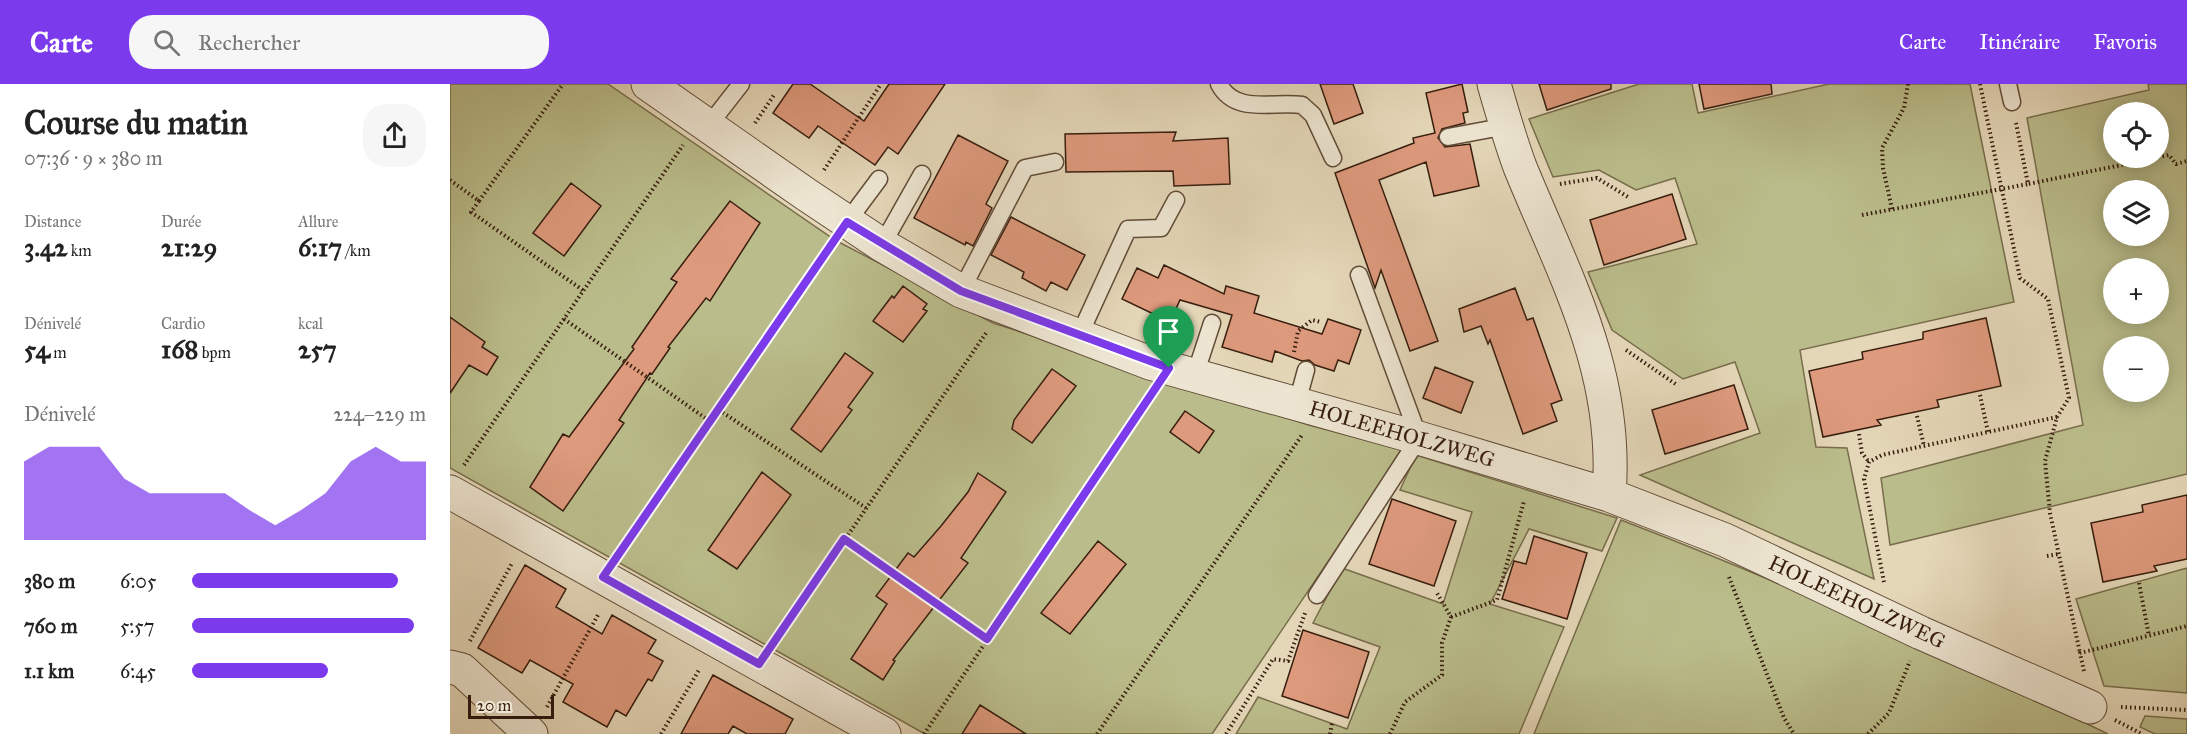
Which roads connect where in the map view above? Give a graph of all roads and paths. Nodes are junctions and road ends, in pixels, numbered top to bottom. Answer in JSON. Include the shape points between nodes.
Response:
{"nodes":[{"id":1,"x":562,"y":84,"type":"edge"},
{"id":2,"x":648,"y":84,"type":"edge"},
{"id":3,"x":741,"y":84,"type":"edge"},
{"id":4,"x":881,"y":84,"type":"edge"},
{"id":5,"x":1219,"y":84,"type":"edge"},
{"id":6,"x":1494,"y":84,"type":"edge"},
{"id":7,"x":1908,"y":84,"type":"edge"},
{"id":8,"x":1980,"y":84,"type":"edge"},
{"id":9,"x":2008,"y":84,"type":"edge"},
{"id":10,"x":2012,"y":102,"type":"joint"},
{"id":11,"x":705,"y":122,"type":"junction"},
{"id":12,"x":1507,"y":126,"type":"junction"},
{"id":13,"x":1448,"y":137,"type":"dead end"},
{"id":14,"x":2169,"y":155,"type":"edge"},
{"id":15,"x":1333,"y":158,"type":"dead end"},
{"id":16,"x":2187,"y":161,"type":"edge"},
{"id":17,"x":1055,"y":162,"type":"dead end"},
{"id":18,"x":2104,"y":168,"type":"edge"},
{"id":19,"x":922,"y":174,"type":"dead end"},
{"id":20,"x":879,"y":179,"type":"dead end"},
{"id":21,"x":450,"y":180,"type":"edge"},
{"id":22,"x":1579,"y":181,"type":"dead end"},
{"id":23,"x":2028,"y":184,"type":"junction"},
{"id":24,"x":2002,"y":189,"type":"junction"},
{"id":25,"x":807,"y":195,"type":"junction"},
{"id":26,"x":1628,"y":197,"type":"dead end"},
{"id":27,"x":1176,"y":200,"type":"dead end"},
{"id":28,"x":479,"y":201,"type":"junction"},
{"id":29,"x":1892,"y":209,"type":"junction"},
{"id":30,"x":1862,"y":214,"type":"dead end"},
{"id":31,"x":847,"y":222,"type":"junction"},
{"id":32,"x":882,"y":245,"type":"junction"},
{"id":33,"x":1359,"y":275,"type":"dead end"},
{"id":34,"x":584,"y":291,"type":"junction"},
{"id":35,"x":961,"y":291,"type":"junction"},
{"id":36,"x":1002,"y":307,"type":"junction"},
{"id":37,"x":564,"y":320,"type":"junction"},
{"id":38,"x":1212,"y":323,"type":"dead end"},
{"id":39,"x":1079,"y":336,"type":"junction"},
{"id":40,"x":1625,"y":349,"type":"dead end"},
{"id":41,"x":1306,"y":370,"type":"dead end"},
{"id":42,"x":1182,"y":371,"type":"junction"},
{"id":43,"x":1677,"y":386,"type":"dead end"},
{"id":44,"x":1980,"y":395,"type":"dead end"},
{"id":45,"x":1308,"y":406,"type":"junction"},
{"id":46,"x":719,"y":410,"type":"junction"},
{"id":47,"x":1917,"y":416,"type":"dead end"},
{"id":48,"x":2057,"y":417,"type":"junction"},
{"id":49,"x":711,"y":422,"type":"junction"},
{"id":50,"x":1988,"y":432,"type":"junction"},
{"id":51,"x":1859,"y":434,"type":"dead end"},
{"id":52,"x":1419,"y":438,"type":"junction"},
{"id":53,"x":1924,"y":446,"type":"junction"},
{"id":54,"x":1869,"y":462,"type":"junction"},
{"id":55,"x":1532,"y":472,"type":"junction"},
{"id":56,"x":454,"y":482,"type":"edge"},
{"id":57,"x":1609,"y":495,"type":"junction"},
{"id":58,"x":866,"y":507,"type":"junction"},
{"id":59,"x":844,"y":539,"type":"junction"},
{"id":60,"x":1725,"y":540,"type":"junction"},
{"id":61,"x":2059,"y":554,"type":"junction"},
{"id":62,"x":2046,"y":556,"type":"dead end"},
{"id":63,"x":512,"y":563,"type":"dead end"},
{"id":64,"x":603,"y":577,"type":"junction"},
{"id":65,"x":2139,"y":583,"type":"dead end"},
{"id":66,"x":1885,"y":588,"type":"dead end"},
{"id":67,"x":1437,"y":593,"type":"dead end"},
{"id":68,"x":1317,"y":595,"type":"joint"},
{"id":69,"x":599,"y":612,"type":"dead end"},
{"id":70,"x":1451,"y":617,"type":"junction"},
{"id":71,"x":2187,"y":626,"type":"edge"},
{"id":72,"x":1921,"y":633,"type":"junction"},
{"id":73,"x":2149,"y":636,"type":"junction"},
{"id":74,"x":987,"y":639,"type":"junction"},
{"id":75,"x":2080,"y":653,"type":"junction"},
{"id":76,"x":759,"y":664,"type":"junction"},
{"id":77,"x":453,"y":668,"type":"edge"},
{"id":78,"x":699,"y":670,"type":"dead end"},
{"id":79,"x":2090,"y":707,"type":"junction"},
{"id":80,"x":2187,"y":710,"type":"edge"},
{"id":81,"x":1332,"y":723,"type":"dead end"},
{"id":82,"x":537,"y":724,"type":"edge"},
{"id":83,"x":870,"y":731,"type":"edge"},
{"id":84,"x":661,"y":734,"type":"edge"},
{"id":85,"x":924,"y":734,"type":"edge"},
{"id":86,"x":1097,"y":734,"type":"edge"},
{"id":87,"x":1226,"y":734,"type":"edge"},
{"id":88,"x":1330,"y":734,"type":"edge"},
{"id":89,"x":1390,"y":734,"type":"edge"},
{"id":90,"x":1794,"y":734,"type":"edge"},
{"id":91,"x":1868,"y":734,"type":"edge"}],
"edges":[{"from":1,"to":28,"type":"path"},
{"from":2,"to":11,"type":"street","name":"HOLEEHOLZWEG"},
{"from":3,"to":11,"type":"lane"},
{"from":4,"to":25,"type":"path"},
{"from":5,"to":15,"type":"lane","via":[[1224,94],[1244,104],[1302,105],[1313,115]]},
{"from":6,"to":12,"type":"street"},
{"from":7,"to":29,"type":"path","via":[[1904,108],[1882,148]]},
{"from":8,"to":24,"type":"path"},
{"from":9,"to":10,"type":"lane"},
{"from":10,"to":23,"type":"path"},
{"from":11,"to":25,"type":"street","name":"HOLEEHOLZWEG"},
{"from":11,"to":34,"type":"path"},
{"from":12,"to":13,"type":"lane"},
{"from":12,"to":57,"type":"street","via":[[1597,356],[1612,462]]},
{"from":14,"to":16,"type":"path","via":[[2176,164]]},
{"from":17,"to":35,"type":"lane","via":[[1025,168]]},
{"from":18,"to":23,"type":"path"},
{"from":19,"to":32,"type":"lane"},
{"from":20,"to":31,"type":"lane"},
{"from":21,"to":28,"type":"path"},
{"from":22,"to":26,"type":"path","via":[[1597,178]]},
{"from":23,"to":24,"type":"path"},
{"from":24,"to":29,"type":"path"},
{"from":24,"to":48,"type":"path","via":[[2020,278],[2048,299],[2069,398]]},
{"from":25,"to":31,"type":"street","name":"HOLEEHOLZWEG"},
{"from":27,"to":39,"type":"lane","via":[[1161,228],[1128,229]]},
{"from":28,"to":34,"type":"path","via":[[471,212]]},
{"from":29,"to":30,"type":"path"},
{"from":31,"to":32,"type":"street","name":"HOLEEHOLZWEG"},
{"from":31,"to":46,"type":"path"},
{"from":32,"to":35,"type":"street","name":"HOLEEHOLZWEG"},
{"from":33,"to":52,"type":"lane"},
{"from":34,"to":37,"type":"path"},
{"from":35,"to":36,"type":"street","name":"HOLEEHOLZWEG"},
{"from":36,"to":39,"type":"street","name":"HOLEEHOLZWEG"},
{"from":36,"to":58,"type":"path"},
{"from":37,"to":49,"type":"path"},
{"from":37,"to":56,"type":"path"},
{"from":38,"to":42,"type":"lane"},
{"from":39,"to":42,"type":"street","name":"HOLEEHOLZWEG"},
{"from":40,"to":43,"type":"path"},
{"from":41,"to":45,"type":"lane"},
{"from":42,"to":45,"type":"street","name":"HOLEEHOLZWEG"},
{"from":42,"to":74,"type":"path"},
{"from":44,"to":50,"type":"path"},
{"from":45,"to":52,"type":"street","name":"HOLEEHOLZWEG"},
{"from":45,"to":86,"type":"path"},
{"from":46,"to":49,"type":"path"},
{"from":46,"to":58,"type":"path"},
{"from":47,"to":53,"type":"path"},
{"from":48,"to":50,"type":"path"},
{"from":48,"to":61,"type":"path","via":[[2045,461]]},
{"from":49,"to":64,"type":"path"},
{"from":50,"to":53,"type":"path"},
{"from":51,"to":54,"type":"path","via":[[1862,453]]},
{"from":52,"to":55,"type":"street","name":"HOLEEHOLZWEG"},
{"from":52,"to":68,"type":"lane"},
{"from":53,"to":54,"type":"path","via":[[1882,455]]},
{"from":54,"to":66,"type":"path","via":[[1864,479]]},
{"from":55,"to":57,"type":"street","name":"HOLEEHOLZWEG"},
{"from":55,"to":70,"type":"path","via":[[1497,600]]},
{"from":56,"to":64,"type":"street"},
{"from":57,"to":60,"type":"street","name":"HOLEEHOLZWEG"},
{"from":58,"to":59,"type":"path"},
{"from":59,"to":74,"type":"path"},
{"from":59,"to":76,"type":"path"},
{"from":60,"to":72,"type":"street","name":"HOLEEHOLZWEG"},
{"from":60,"to":90,"type":"path","via":[[1722,556],[1742,614]]},
{"from":61,"to":62,"type":"path"},
{"from":61,"to":75,"type":"path"},
{"from":63,"to":77,"type":"path"},
{"from":64,"to":76,"type":"street"},
{"from":65,"to":73,"type":"path"},
{"from":67,"to":70,"type":"path"},
{"from":68,"to":87,"type":"path","via":[[1308,603],[1288,661],[1273,659]]},
{"from":69,"to":82,"type":"path"},
{"from":70,"to":89,"type":"path","via":[[1442,643],[1442,675],[1405,702]]},
{"from":71,"to":73,"type":"path"},
{"from":72,"to":79,"type":"street","name":"HOLEEHOLZWEG"},
{"from":72,"to":91,"type":"path","via":[[1888,713]]},
{"from":73,"to":75,"type":"path"},
{"from":74,"to":85,"type":"path"},
{"from":75,"to":79,"type":"path"},
{"from":76,"to":83,"type":"street"},
{"from":77,"to":82,"type":"street","via":[[462,670]]},
{"from":78,"to":84,"type":"path"},
{"from":79,"to":80,"type":"path"},
{"from":81,"to":88,"type":"path"}]}
